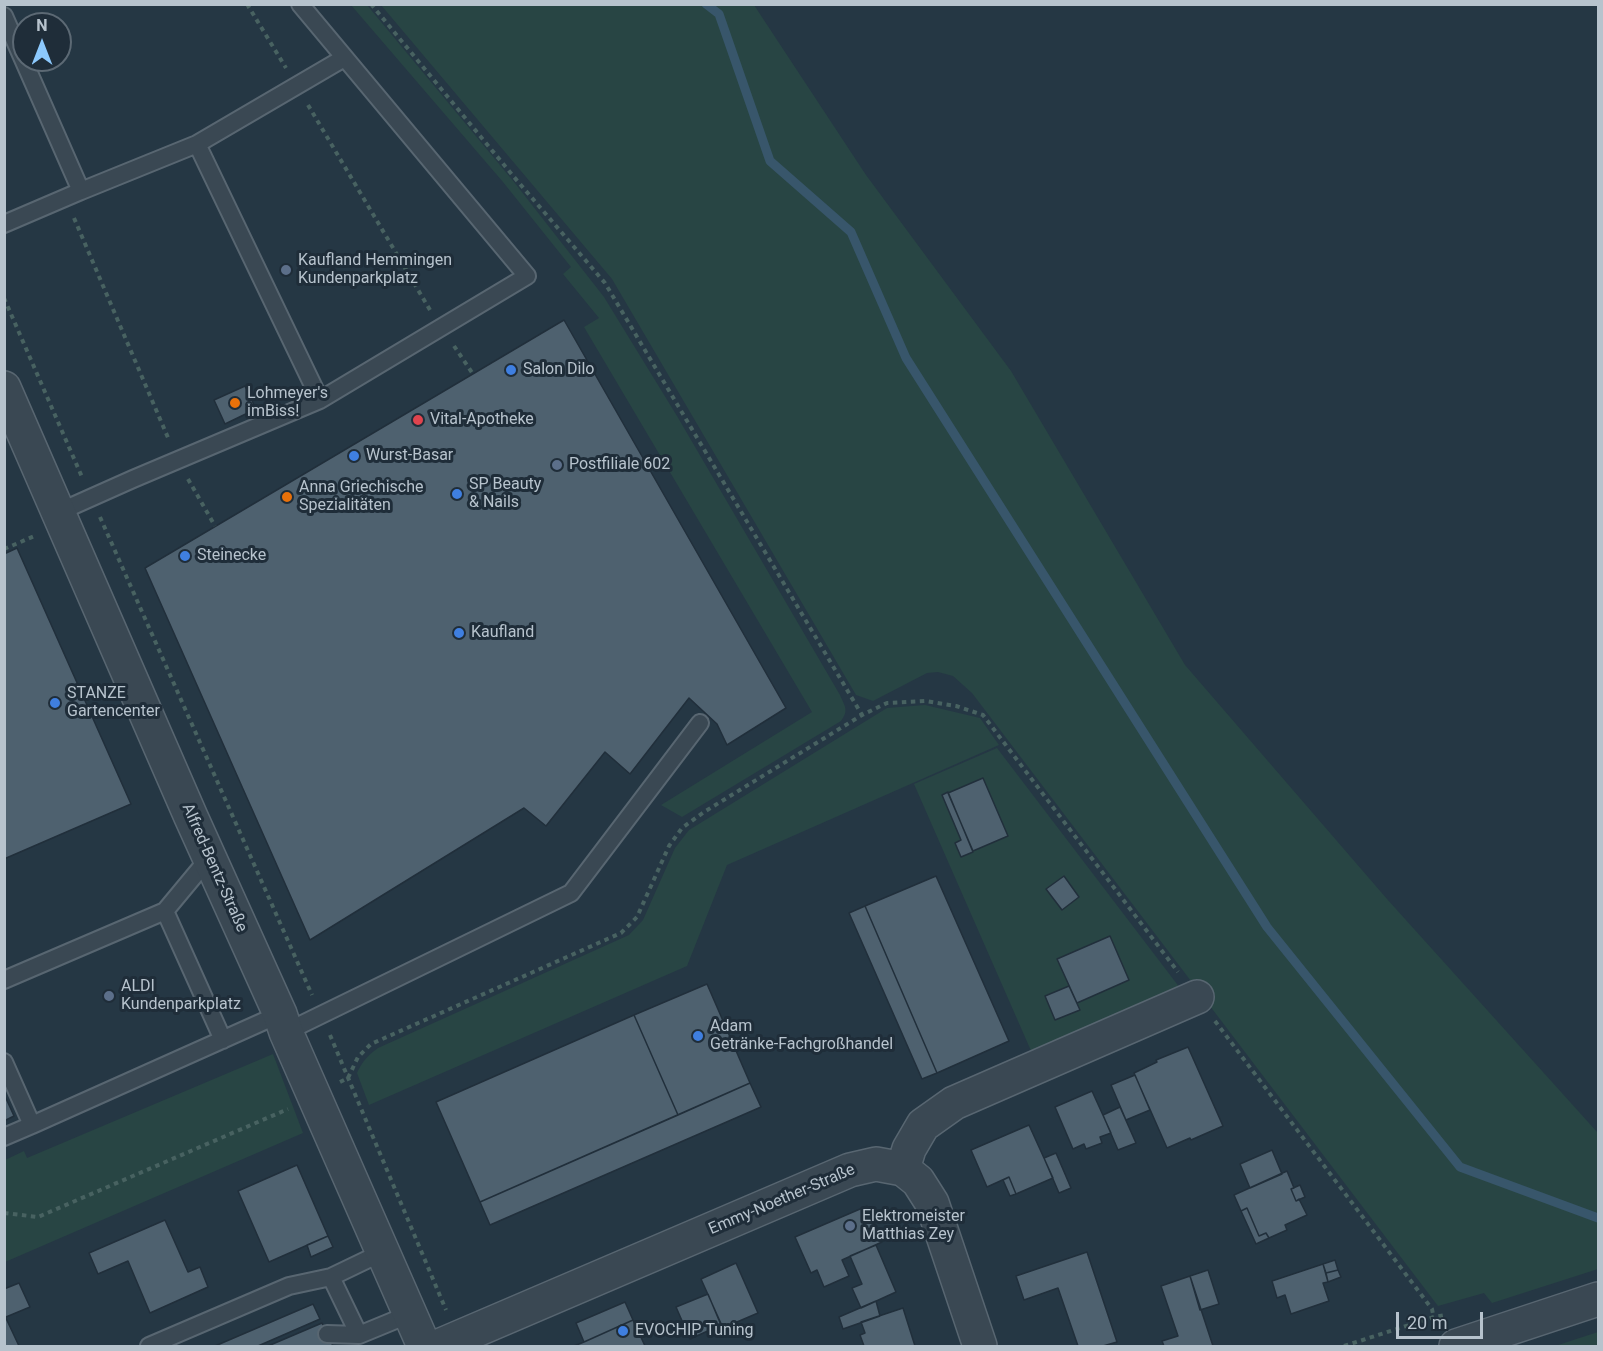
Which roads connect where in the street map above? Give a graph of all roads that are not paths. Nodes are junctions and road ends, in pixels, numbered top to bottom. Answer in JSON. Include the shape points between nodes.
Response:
{"nodes":[{"id":1,"x":300,"y":4,"type":"edge"},
{"id":2,"x":4,"y":16,"type":"edge"},
{"id":3,"x":344,"y":58,"type":"junction"},
{"id":4,"x":197,"y":144,"type":"junction"},
{"id":5,"x":73,"y":195,"type":"junction"},
{"id":6,"x":4,"y":224,"type":"edge"},
{"id":7,"x":5,"y":391,"type":"edge"},
{"id":8,"x":320,"y":400,"type":"junction"},
{"id":9,"x":58,"y":512,"type":"junction"},
{"id":10,"x":700,"y":723,"type":"dead end"},
{"id":11,"x":209,"y":858,"type":"junction"},
{"id":12,"x":165,"y":911,"type":"junction"},
{"id":13,"x":4,"y":980,"type":"edge"},
{"id":14,"x":1197,"y":997,"type":"dead end"},
{"id":15,"x":283,"y":1023,"type":"junction"},
{"id":16,"x":223,"y":1040,"type":"junction"},
{"id":17,"x":4,"y":1062,"type":"edge"},
{"id":18,"x":32,"y":1125,"type":"junction"},
{"id":19,"x":4,"y":1137,"type":"edge"},
{"id":20,"x":903,"y":1169,"type":"junction"},
{"id":21,"x":383,"y":1252,"type":"junction"},
{"id":22,"x":331,"y":1277,"type":"junction"},
{"id":23,"x":1599,"y":1299,"type":"edge"},
{"id":24,"x":410,"y":1314,"type":"junction"},
{"id":25,"x":327,"y":1334,"type":"dead end"},
{"id":26,"x":359,"y":1335,"type":"junction"},
{"id":27,"x":449,"y":1343,"type":"edge"},
{"id":28,"x":149,"y":1347,"type":"edge"},
{"id":29,"x":424,"y":1347,"type":"edge"},
{"id":30,"x":980,"y":1347,"type":"edge"},
{"id":31,"x":1456,"y":1347,"type":"edge"}],
"edges":[{"from":1,"to":3,"type":"lane"},
{"from":2,"to":5,"type":"lane"},
{"from":3,"to":4,"type":"lane"},
{"from":3,"to":8,"type":"lane","via":[[527,276]]},
{"from":4,"to":5,"type":"lane"},
{"from":4,"to":8,"type":"lane"},
{"from":5,"to":6,"type":"lane"},
{"from":7,"to":9,"type":"street","name":"Alfred-Bentz-Straße"},
{"from":8,"to":9,"type":"lane"},
{"from":9,"to":11,"type":"street","name":"Alfred-Bentz-Straße"},
{"from":10,"to":15,"type":"lane","via":[[571,893],[321,1015]]},
{"from":11,"to":12,"type":"lane"},
{"from":11,"to":15,"type":"street","name":"Alfred-Bentz-Straße"},
{"from":12,"to":13,"type":"lane"},
{"from":12,"to":16,"type":"lane"},
{"from":14,"to":20,"type":"street","via":[[954,1103],[923,1125]]},
{"from":15,"to":16,"type":"lane"},
{"from":15,"to":21,"type":"street","name":"Alfred-Bentz-Straße"},
{"from":16,"to":18,"type":"lane"},
{"from":17,"to":18,"type":"lane"},
{"from":18,"to":19,"type":"lane"},
{"from":20,"to":27,"type":"street","name":"Emmy-Noether-Straße","via":[[876,1164],[850,1170]]},
{"from":20,"to":30,"type":"street","via":[[918,1181],[932,1203]]},
{"from":21,"to":22,"type":"lane"},
{"from":21,"to":24,"type":"street","name":"Alfred-Bentz-Straße"},
{"from":22,"to":26,"type":"lane"},
{"from":22,"to":28,"type":"lane","via":[[289,1286]]},
{"from":23,"to":31,"type":"street"},
{"from":24,"to":26,"type":"lane"},
{"from":24,"to":29,"type":"street","name":"Alfred-Bentz-Straße"},
{"from":25,"to":26,"type":"lane"}]}
